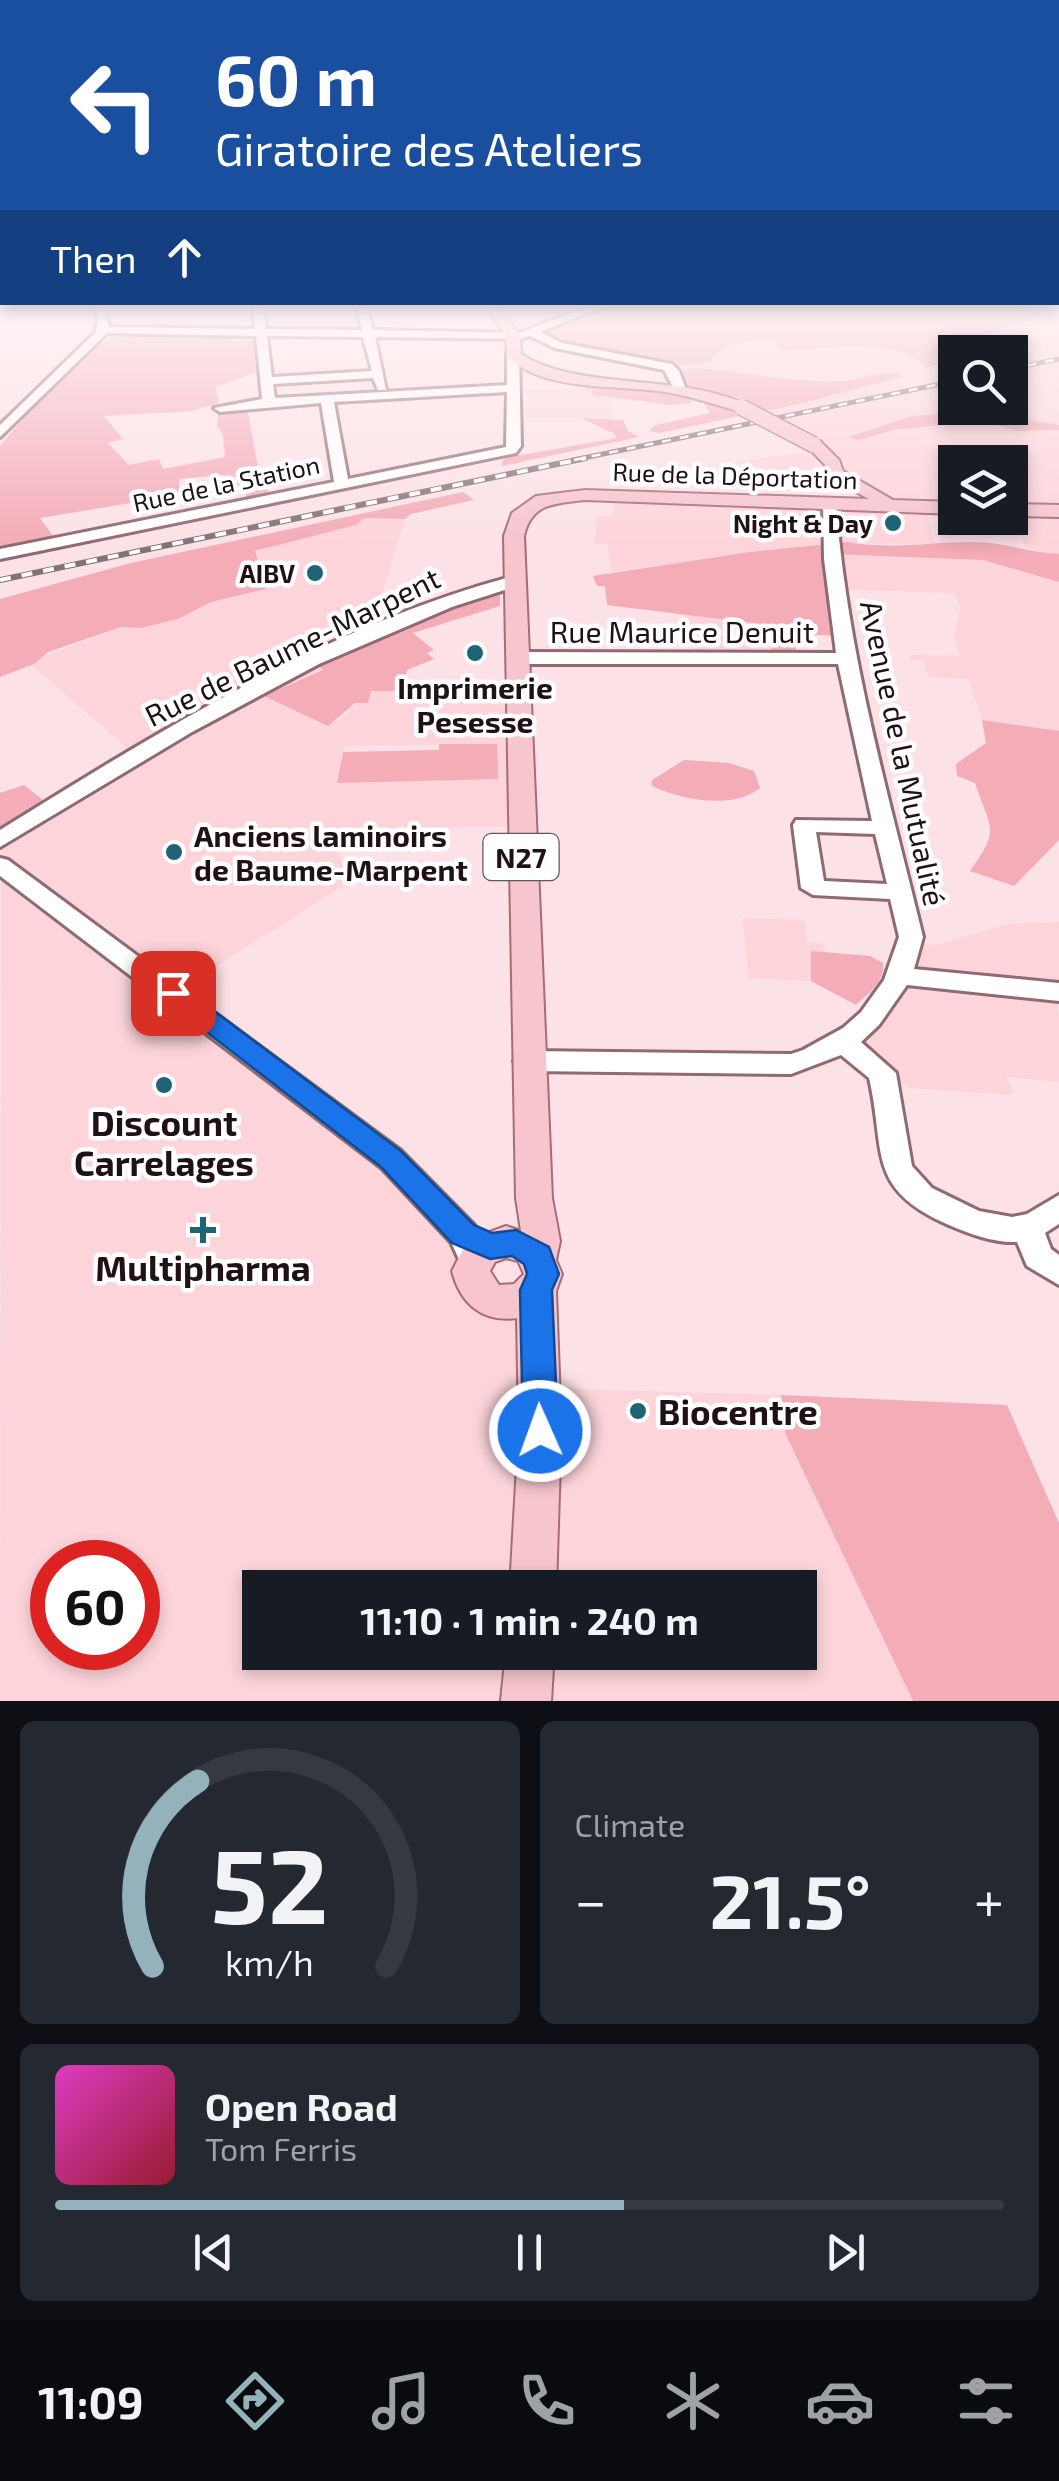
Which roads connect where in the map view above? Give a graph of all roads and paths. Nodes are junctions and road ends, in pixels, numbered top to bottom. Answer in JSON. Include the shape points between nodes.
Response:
{"nodes":[{"id":1,"x":48,"y":385,"type":"edge"},
{"id":2,"x":266,"y":385,"type":"edge"},
{"id":3,"x":382,"y":385,"type":"edge"},
{"id":4,"x":483,"y":385,"type":"edge"},
{"id":5,"x":514,"y":385,"type":"edge"},
{"id":6,"x":646,"y":385,"type":"edge"},
{"id":7,"x":678,"y":385,"type":"edge"},
{"id":8,"x":680,"y":390,"type":"junction"},
{"id":9,"x":384,"y":396,"type":"junction"},
{"id":10,"x":326,"y":398,"type":"junction"},
{"id":11,"x":269,"y":402,"type":"junction"},
{"id":12,"x":220,"y":408,"type":"dead end"},
{"id":13,"x":0,"y":433,"type":"edge"},
{"id":14,"x":823,"y":473,"type":"junction"},
{"id":15,"x":342,"y":484,"type":"junction"},
{"id":16,"x":752,"y":500,"type":"junction"},
{"id":17,"x":828,"y":504,"type":"junction"},
{"id":18,"x":923,"y":507,"type":"junction"},
{"id":19,"x":938,"y":507,"type":"edge"},
{"id":20,"x":1028,"y":511,"type":"edge"},
{"id":21,"x":1059,"y":512,"type":"edge"},
{"id":22,"x":0,"y":554,"type":"edge"},
{"id":23,"x":514,"y":581,"type":"junction"},
{"id":24,"x":517,"y":658,"type":"junction"},
{"id":25,"x":848,"y":659,"type":"junction"},
{"id":26,"x":886,"y":828,"type":"junction"},
{"id":27,"x":0,"y":840,"type":"edge"},
{"id":28,"x":0,"y":865,"type":"edge"},
{"id":29,"x":900,"y":892,"type":"junction"},
{"id":30,"x":901,"y":976,"type":"junction"},
{"id":31,"x":1059,"y":992,"type":"edge"},
{"id":32,"x":843,"y":1042,"type":"junction"},
{"id":33,"x":528,"y":1061,"type":"junction"},
{"id":34,"x":1059,"y":1207,"type":"edge"},
{"id":35,"x":1027,"y":1227,"type":"junction"},
{"id":36,"x":501,"y":1255,"type":"junction"},
{"id":37,"x":1059,"y":1272,"type":"edge"},
{"id":38,"x":536,"y":1351,"type":"junction"},
{"id":39,"x":534,"y":1570,"type":"edge"},
{"id":40,"x":529,"y":1670,"type":"edge"},
{"id":41,"x":526,"y":1701,"type":"edge"}],
"edges":[{"from":1,"to":13,"type":"street"},
{"from":2,"to":11,"type":"street"},
{"from":3,"to":9,"type":"street"},
{"from":4,"to":9,"type":"street"},
{"from":5,"to":15,"type":"street","name":"Rue de la Station","via":[[514,448]]},
{"from":6,"to":8,"type":"main road"},
{"from":7,"to":8,"type":"street"},
{"from":8,"to":14,"type":"main road","bridge":true,"via":[[741,407],[814,445]]},
{"from":9,"to":10,"type":"street"},
{"from":10,"to":11,"type":"street"},
{"from":10,"to":15,"type":"street"},
{"from":11,"to":12,"type":"street"},
{"from":14,"to":16,"type":"main road","number":"N27","via":[[794,493]]},
{"from":14,"to":17,"type":"main road"},
{"from":14,"to":18,"type":"main road","via":[[873,496]]},
{"from":15,"to":22,"type":"street","name":"Rue de la Station"},
{"from":16,"to":17,"type":"main road","name":"Rue de la Déportation","number":"N27"},
{"from":16,"to":23,"type":"main road","name":"Rue de la Déportation","number":"N27","via":[[542,500],[519,517]]},
{"from":17,"to":18,"type":"main road","name":"Rue de la Déportation"},
{"from":17,"to":25,"type":"street","name":"Avenue de la Mutualité"},
{"from":18,"to":19,"type":"main road","name":"Rue de la Déportation"},
{"from":20,"to":21,"type":"main road"},
{"from":23,"to":24,"type":"main road","number":"N27"},
{"from":23,"to":27,"type":"street","name":"Rue de Baume-Marpent","via":[[446,602],[218,708]]},
{"from":24,"to":25,"type":"street","name":"Rue Maurice Denuit"},
{"from":24,"to":33,"type":"main road","number":"N27"},
{"from":25,"to":26,"type":"street","name":"Avenue de la Mutualité"},
{"from":26,"to":29,"type":"street","name":"Avenue de la Mutualité"},
{"from":26,"to":29,"type":"street","via":[[804,825],[813,888]]},
{"from":28,"to":36,"type":"street","via":[[381,1151]]},
{"from":29,"to":30,"type":"street","name":"Avenue de la Mutualité","via":[[910,936]]},
{"from":30,"to":31,"type":"street"},
{"from":30,"to":32,"type":"street","name":"Avenue de la Mutualité"},
{"from":32,"to":33,"type":"street","name":"Avenue de la Mutualité","via":[[824,1055],[783,1064]]},
{"from":32,"to":35,"type":"street","via":[[882,1072],[897,1161],[911,1189],[997,1229]]},
{"from":33,"to":36,"type":"main road","number":"N27","via":[[541,1241]]},
{"from":34,"to":35,"type":"street"},
{"from":35,"to":37,"type":"street","via":[[1038,1257]]},
{"from":36,"to":38,"type":"main road","number":"N27"},
{"from":36,"to":38,"type":"main road","number":"N27","via":[[518,1301],[498,1302],[524,1320]]},
{"from":38,"to":39,"type":"main road","number":"N27"},
{"from":40,"to":41,"type":"main road"}]}
